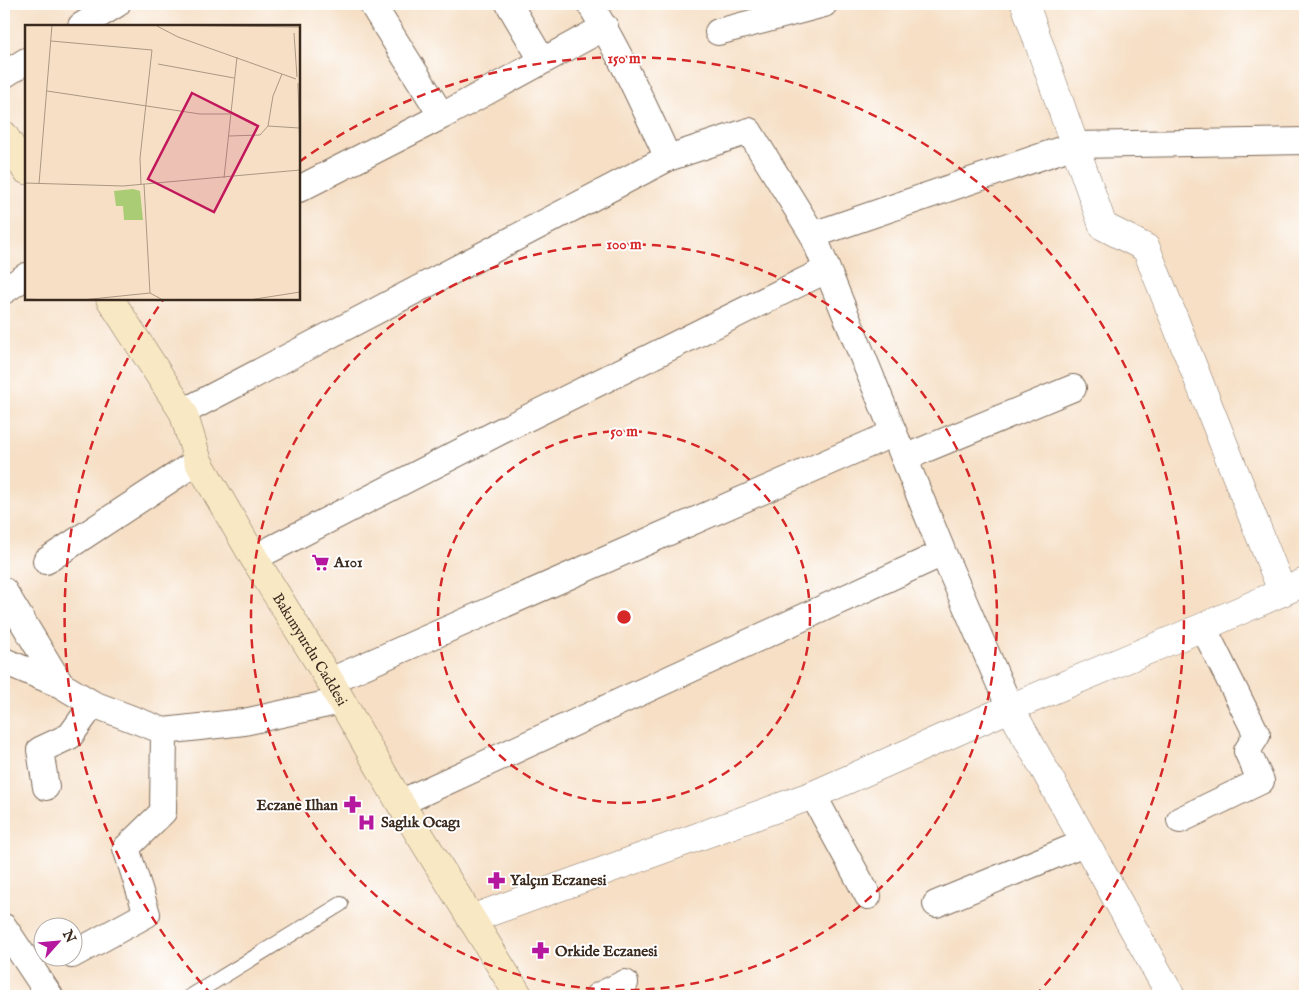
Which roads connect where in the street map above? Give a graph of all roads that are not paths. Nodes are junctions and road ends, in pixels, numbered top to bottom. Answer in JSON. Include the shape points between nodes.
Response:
{"nodes":[{"id":1,"x":117,"y":4,"type":"edge"},
{"id":2,"x":372,"y":4,"type":"edge"},
{"id":3,"x":509,"y":4,"type":"edge"},
{"id":4,"x":590,"y":4,"type":"edge"},
{"id":5,"x":824,"y":4,"type":"edge"},
{"id":6,"x":1025,"y":4,"type":"edge"},
{"id":7,"x":83,"y":25,"type":"edge"},
{"id":8,"x":605,"y":27,"type":"junction"},
{"id":9,"x":718,"y":32,"type":"dead end"},
{"id":10,"x":542,"y":60,"type":"junction"},
{"id":11,"x":25,"y":62,"type":"edge"},
{"id":12,"x":4,"y":75,"type":"edge"},
{"id":13,"x":442,"y":116,"type":"junction"},
{"id":14,"x":4,"y":135,"type":"edge"},
{"id":15,"x":1305,"y":141,"type":"edge"},
{"id":16,"x":1075,"y":145,"type":"junction"},
{"id":17,"x":668,"y":158,"type":"junction"},
{"id":18,"x":25,"y":168,"type":"edge"},
{"id":19,"x":300,"y":188,"type":"edge"},
{"id":20,"x":813,"y":235,"type":"junction"},
{"id":21,"x":826,"y":270,"type":"junction"},
{"id":22,"x":25,"y":277,"type":"edge"},
{"id":23,"x":4,"y":291,"type":"edge"},
{"id":24,"x":111,"y":300,"type":"edge"},
{"id":25,"x":1073,"y":388,"type":"dead end"},
{"id":26,"x":183,"y":412,"type":"junction"},
{"id":27,"x":894,"y":433,"type":"junction"},
{"id":28,"x":904,"y":458,"type":"junction"},
{"id":29,"x":198,"y":461,"type":"junction"},
{"id":30,"x":943,"y":553,"type":"junction"},
{"id":31,"x":254,"y":558,"type":"junction"},
{"id":32,"x":46,"y":561,"type":"dead end"},
{"id":33,"x":1294,"y":586,"type":"edge"},
{"id":34,"x":4,"y":591,"type":"edge"},
{"id":35,"x":1202,"y":627,"type":"junction"},
{"id":36,"x":4,"y":661,"type":"edge"},
{"id":37,"x":61,"y":685,"type":"junction"},
{"id":38,"x":336,"y":691,"type":"junction"},
{"id":39,"x":93,"y":704,"type":"junction"},
{"id":40,"x":1010,"y":708,"type":"junction"},
{"id":41,"x":164,"y":731,"type":"junction"},
{"id":42,"x":46,"y":787,"type":"dead end"},
{"id":43,"x":813,"y":795,"type":"junction"},
{"id":44,"x":400,"y":803,"type":"junction"},
{"id":45,"x":1180,"y":820,"type":"dead end"},
{"id":46,"x":1084,"y":843,"type":"junction"},
{"id":47,"x":868,"y":896,"type":"dead end"},
{"id":48,"x":341,"y":904,"type":"dead end"},
{"id":49,"x":936,"y":904,"type":"dead end"},
{"id":50,"x":471,"y":919,"type":"junction"},
{"id":51,"x":4,"y":928,"type":"edge"},
{"id":52,"x":82,"y":950,"type":"edge"},
{"id":53,"x":59,"y":968,"type":"edge"},
{"id":54,"x":625,"y":984,"type":"dead end"},
{"id":55,"x":44,"y":986,"type":"edge"},
{"id":56,"x":191,"y":996,"type":"edge"},
{"id":57,"x":519,"y":996,"type":"edge"},
{"id":58,"x":598,"y":996,"type":"edge"},
{"id":59,"x":1169,"y":996,"type":"edge"}],
"edges":[{"from":1,"to":7,"type":"street"},
{"from":2,"to":13,"type":"street"},
{"from":3,"to":10,"type":"street"},
{"from":4,"to":8,"type":"street"},
{"from":5,"to":9,"type":"street"},
{"from":6,"to":16,"type":"street"},
{"from":8,"to":10,"type":"street"},
{"from":8,"to":17,"type":"street"},
{"from":10,"to":13,"type":"street"},
{"from":11,"to":12,"type":"street"},
{"from":13,"to":19,"type":"street"},
{"from":14,"to":18,"type":"main road"},
{"from":15,"to":16,"type":"street"},
{"from":16,"to":20,"type":"street"},
{"from":16,"to":33,"type":"street","via":[[1103,226],[1146,248]]},
{"from":17,"to":20,"type":"street","via":[[750,131]]},
{"from":17,"to":26,"type":"street"},
{"from":20,"to":21,"type":"street"},
{"from":21,"to":27,"type":"street"},
{"from":21,"to":31,"type":"street"},
{"from":22,"to":23,"type":"street"},
{"from":24,"to":26,"type":"main road","name":"Bakımyurdu Caddesi"},
{"from":25,"to":28,"type":"street"},
{"from":26,"to":29,"type":"main road","name":"Bakımyurdu Caddesi"},
{"from":27,"to":28,"type":"street"},
{"from":27,"to":38,"type":"street"},
{"from":28,"to":30,"type":"street"},
{"from":29,"to":31,"type":"main road","name":"Bakımyurdu Caddesi"},
{"from":29,"to":32,"type":"street"},
{"from":30,"to":40,"type":"street"},
{"from":30,"to":44,"type":"street"},
{"from":31,"to":38,"type":"main road","name":"Bakımyurdu Caddesi"},
{"from":33,"to":35,"type":"street"},
{"from":34,"to":37,"type":"street"},
{"from":35,"to":40,"type":"street"},
{"from":35,"to":45,"type":"street","via":[[1257,734],[1247,751],[1261,781]]},
{"from":36,"to":37,"type":"street"},
{"from":37,"to":39,"type":"street"},
{"from":38,"to":41,"type":"street","via":[[244,722]]},
{"from":38,"to":44,"type":"main road","name":"Bakımyurdu Caddesi"},
{"from":39,"to":41,"type":"street"},
{"from":39,"to":42,"type":"street","via":[[70,736],[40,750]]},
{"from":40,"to":43,"type":"street"},
{"from":40,"to":46,"type":"street"},
{"from":41,"to":52,"type":"street","via":[[163,812],[126,848],[147,914]]},
{"from":43,"to":47,"type":"street"},
{"from":43,"to":50,"type":"street"},
{"from":44,"to":50,"type":"main road","name":"Bakımyurdu Caddesi"},
{"from":46,"to":49,"type":"street"},
{"from":46,"to":59,"type":"street"},
{"from":48,"to":56,"type":"lane"},
{"from":50,"to":57,"type":"main road","name":"Bakımyurdu Caddesi"},
{"from":51,"to":55,"type":"street"},
{"from":53,"to":55,"type":"street"},
{"from":54,"to":58,"type":"street"}]}
